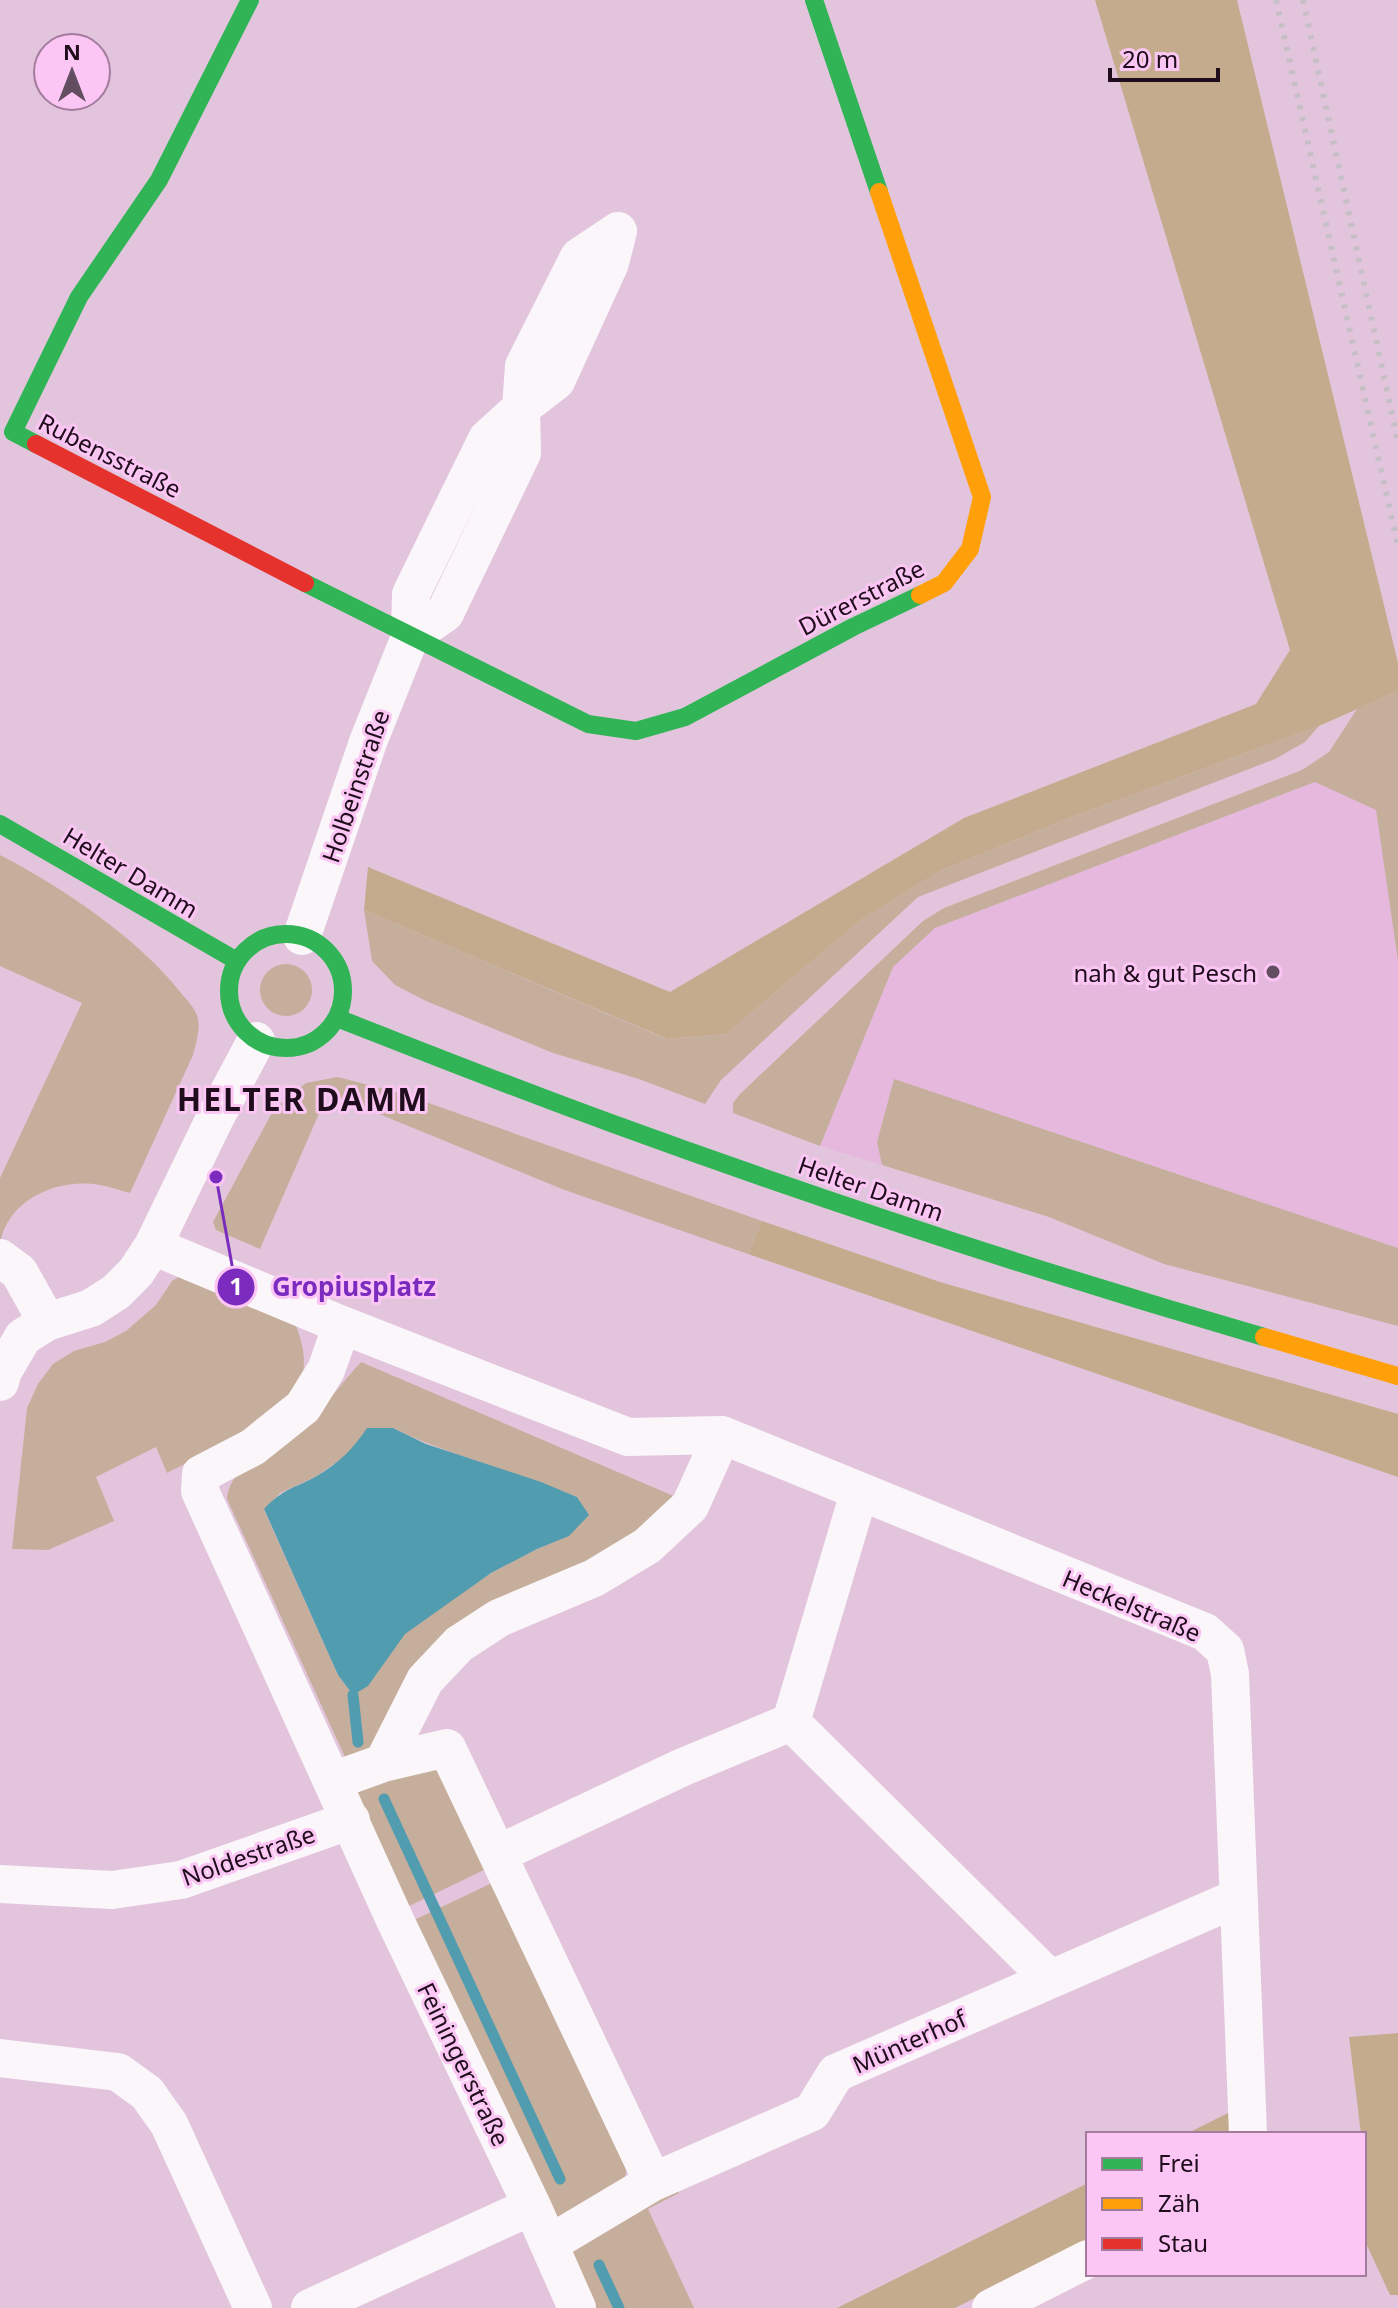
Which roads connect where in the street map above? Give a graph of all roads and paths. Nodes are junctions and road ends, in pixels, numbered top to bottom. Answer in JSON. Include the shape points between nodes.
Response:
{"nodes":[{"id":1,"x":250,"y":0,"type":"edge"},
{"id":2,"x":814,"y":0,"type":"edge"},
{"id":3,"x":521,"y":408,"type":"dead end"},
{"id":4,"x":6,"y":429,"type":"edge"},
{"id":5,"x":410,"y":637,"type":"junction"},
{"id":6,"x":0,"y":824,"type":"edge"},
{"id":7,"x":302,"y":936,"type":"junction"},
{"id":8,"x":237,"y":961,"type":"junction"},
{"id":9,"x":337,"y":1018,"type":"junction"},
{"id":10,"x":256,"y":1041,"type":"junction"},
{"id":11,"x":153,"y":1246,"type":"junction"},
{"id":12,"x":0,"y":1258,"type":"edge"},
{"id":13,"x":47,"y":1322,"type":"junction"},
{"id":14,"x":342,"y":1325,"type":"junction"},
{"id":15,"x":1398,"y":1376,"type":"edge"},
{"id":16,"x":0,"y":1382,"type":"edge"},
{"id":17,"x":722,"y":1435,"type":"junction"},
{"id":18,"x":859,"y":1493,"type":"junction"},
{"id":19,"x":791,"y":1722,"type":"junction"},
{"id":20,"x":383,"y":1763,"type":"junction"},
{"id":21,"x":333,"y":1781,"type":"junction"},
{"id":22,"x":351,"y":1820,"type":"junction"},
{"id":23,"x":498,"y":1854,"type":"junction"},
{"id":24,"x":0,"y":1884,"type":"edge"},
{"id":25,"x":1237,"y":1898,"type":"junction"},
{"id":26,"x":1050,"y":1979,"type":"junction"},
{"id":27,"x":0,"y":2058,"type":"edge"},
{"id":28,"x":1248,"y":2132,"type":"edge"},
{"id":29,"x":653,"y":2182,"type":"junction"},
{"id":30,"x":532,"y":2206,"type":"junction"},
{"id":31,"x":549,"y":2244,"type":"junction"},
{"id":32,"x":1086,"y":2260,"type":"edge"},
{"id":33,"x":253,"y":2308,"type":"edge"},
{"id":34,"x":310,"y":2308,"type":"edge"},
{"id":35,"x":577,"y":2308,"type":"edge"},
{"id":36,"x":991,"y":2308,"type":"edge"}],
"edges":[{"from":1,"to":4,"type":"street","name":"Rubensstraße","via":[[159,180],[79,297]]},
{"from":2,"to":5,"type":"street","name":"Dürerstraße","via":[[982,497],[970,549],[944,583],[685,717],[636,731],[588,724]]},
{"from":3,"to":5,"type":"street","name":"Holbeinstraße","via":[[487,439],[411,594]]},
{"from":4,"to":5,"type":"street","name":"Rubensstraße"},
{"from":5,"to":7,"type":"street","name":"Holbeinstraße"},
{"from":6,"to":8,"type":"street","name":"Helter Damm"},
{"from":7,"to":8,"type":"street","via":[[273,935],[249,947]]},
{"from":7,"to":9,"type":"street","via":[[322,947],[337,965],[344,989]]},
{"from":8,"to":10,"type":"street","via":[[229,1002],[238,1024]]},
{"from":9,"to":10,"type":"street","via":[[325,1034],[303,1046],[279,1048]]},
{"from":9,"to":15,"type":"street","name":"Helter Damm","via":[[826,1199],[1123,1296]]},
{"from":10,"to":11,"type":"street"},
{"from":11,"to":13,"type":"street","via":[[116,1292],[91,1308]]},
{"from":11,"to":14,"type":"street"},
{"from":12,"to":13,"type":"street","via":[[19,1272]]},
{"from":13,"to":16,"type":"street","via":[[23,1337]]},
{"from":14,"to":17,"type":"street","via":[[628,1437]]},
{"from":14,"to":21,"type":"street","name":"Feiningerstraße","via":[[326,1370],[303,1407],[253,1447],[201,1474],[200,1491]]},
{"from":17,"to":18,"type":"street","name":"Heckelstraße"},
{"from":17,"to":20,"type":"street","via":[[690,1506],[647,1546],[594,1578],[499,1618],[459,1644],[425,1680]]},
{"from":18,"to":19,"type":"street"},
{"from":18,"to":25,"type":"street","name":"Heckelstraße","via":[[1205,1632],[1225,1650]]},
{"from":19,"to":23,"type":"street"},
{"from":19,"to":26,"type":"street"},
{"from":20,"to":21,"type":"street"},
{"from":20,"to":23,"type":"street","via":[[447,1748]]},
{"from":21,"to":22,"type":"street","name":"Feiningerstraße"},
{"from":22,"to":24,"type":"street","name":"Noldestraße","via":[[181,1880],[112,1890]]},
{"from":22,"to":30,"type":"street","name":"Feiningerstraße"},
{"from":23,"to":29,"type":"street"},
{"from":25,"to":26,"type":"street","name":"Münterhof"},
{"from":25,"to":28,"type":"street","name":"Heckelstraße"},
{"from":26,"to":29,"type":"street","name":"Münterhof","via":[[836,2073],[812,2112]]},
{"from":27,"to":33,"type":"street","via":[[118,2072],[147,2093],[169,2124]]},
{"from":29,"to":31,"type":"street","name":"Münterhof"},
{"from":30,"to":31,"type":"street","name":"Feiningerstraße"},
{"from":30,"to":34,"type":"street"},
{"from":31,"to":35,"type":"street","name":"Feiningerstraße"},
{"from":32,"to":36,"type":"street"}]}
